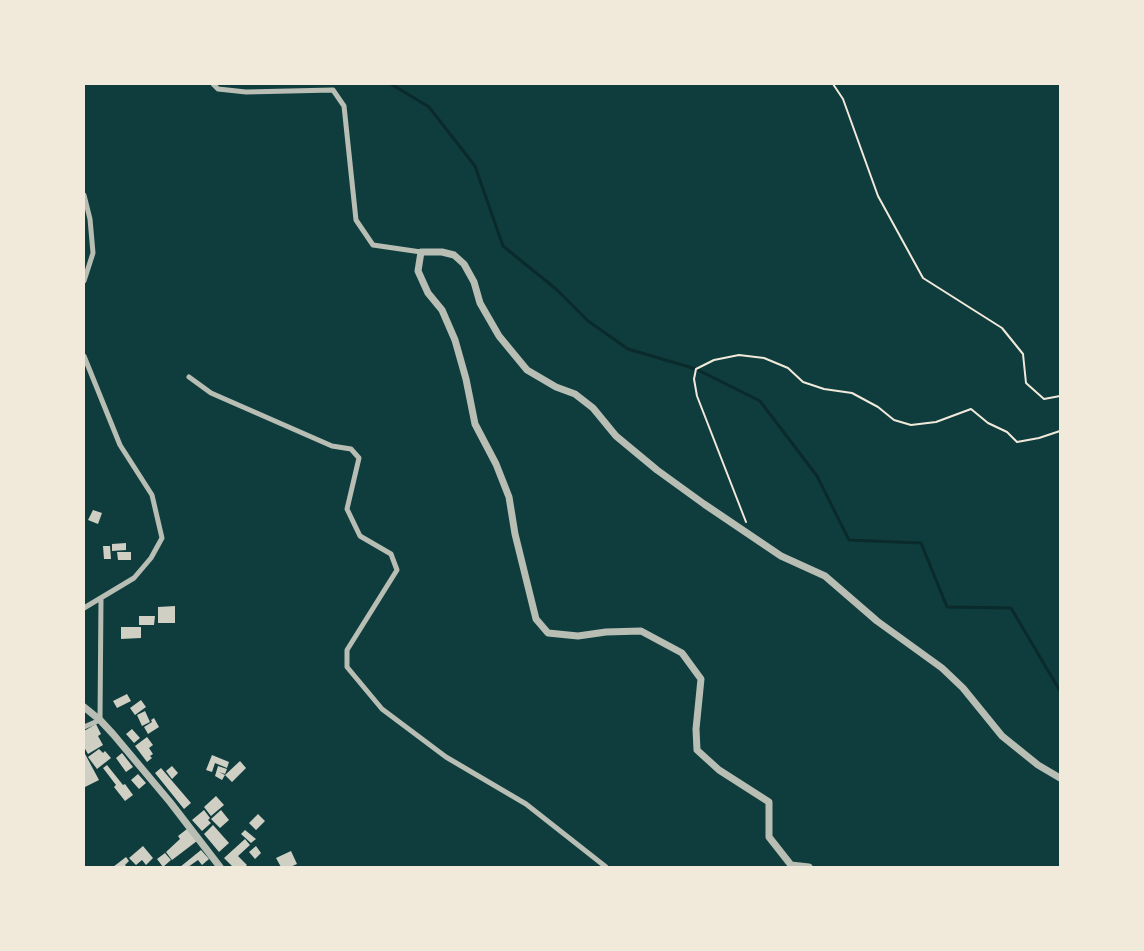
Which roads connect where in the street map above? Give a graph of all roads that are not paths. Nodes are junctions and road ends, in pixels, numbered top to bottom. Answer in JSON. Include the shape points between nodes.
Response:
{"nodes":[{"id":1,"x":213,"y":84,"type":"edge"},
{"id":2,"x":84,"y":196,"type":"edge"},
{"id":3,"x":421,"y":252,"type":"junction"},
{"id":4,"x":84,"y":282,"type":"edge"},
{"id":5,"x":84,"y":356,"type":"edge"},
{"id":6,"x":189,"y":376,"type":"dead end"},
{"id":7,"x":101,"y":598,"type":"junction"},
{"id":8,"x":84,"y":608,"type":"edge"},
{"id":9,"x":84,"y":707,"type":"edge"},
{"id":10,"x":100,"y":720,"type":"junction"},
{"id":11,"x":84,"y":727,"type":"edge"},
{"id":12,"x":1060,"y":778,"type":"edge"},
{"id":13,"x":220,"y":867,"type":"edge"},
{"id":14,"x":606,"y":867,"type":"edge"},
{"id":15,"x":809,"y":867,"type":"edge"}],
"edges":[{"from":1,"to":3,"type":"street","via":[[218,89],[246,92],[332,90],[344,106],[356,220],[373,245]]},
{"from":2,"to":4,"type":"street","via":[[93,253]]},
{"from":3,"to":12,"type":"street","via":[[454,255],[464,264],[480,303],[499,336],[528,370],[575,394],[593,408],[616,436],[657,470],[752,536],[781,556],[825,576],[877,621],[942,668],[963,688],[1002,736],[1038,766]]},
{"from":3,"to":15,"type":"street","via":[[418,271],[428,293],[442,310],[455,340],[475,424],[509,497],[536,619],[548,633],[578,636],[641,631],[682,654],[701,679],[697,750],[718,770],[769,802],[769,837],[791,865]]},
{"from":5,"to":7,"type":"street","via":[[120,445],[152,495],[162,538],[134,578]]},
{"from":6,"to":14,"type":"street","via":[[211,393],[332,446],[351,449],[359,458],[347,509],[360,536],[391,554],[397,570],[347,650],[347,667],[382,709],[446,757],[526,804]]},
{"from":7,"to":8,"type":"street"},
{"from":7,"to":10,"type":"street"},
{"from":9,"to":10,"type":"street"},
{"from":10,"to":11,"type":"street"},
{"from":10,"to":13,"type":"street"}]}
